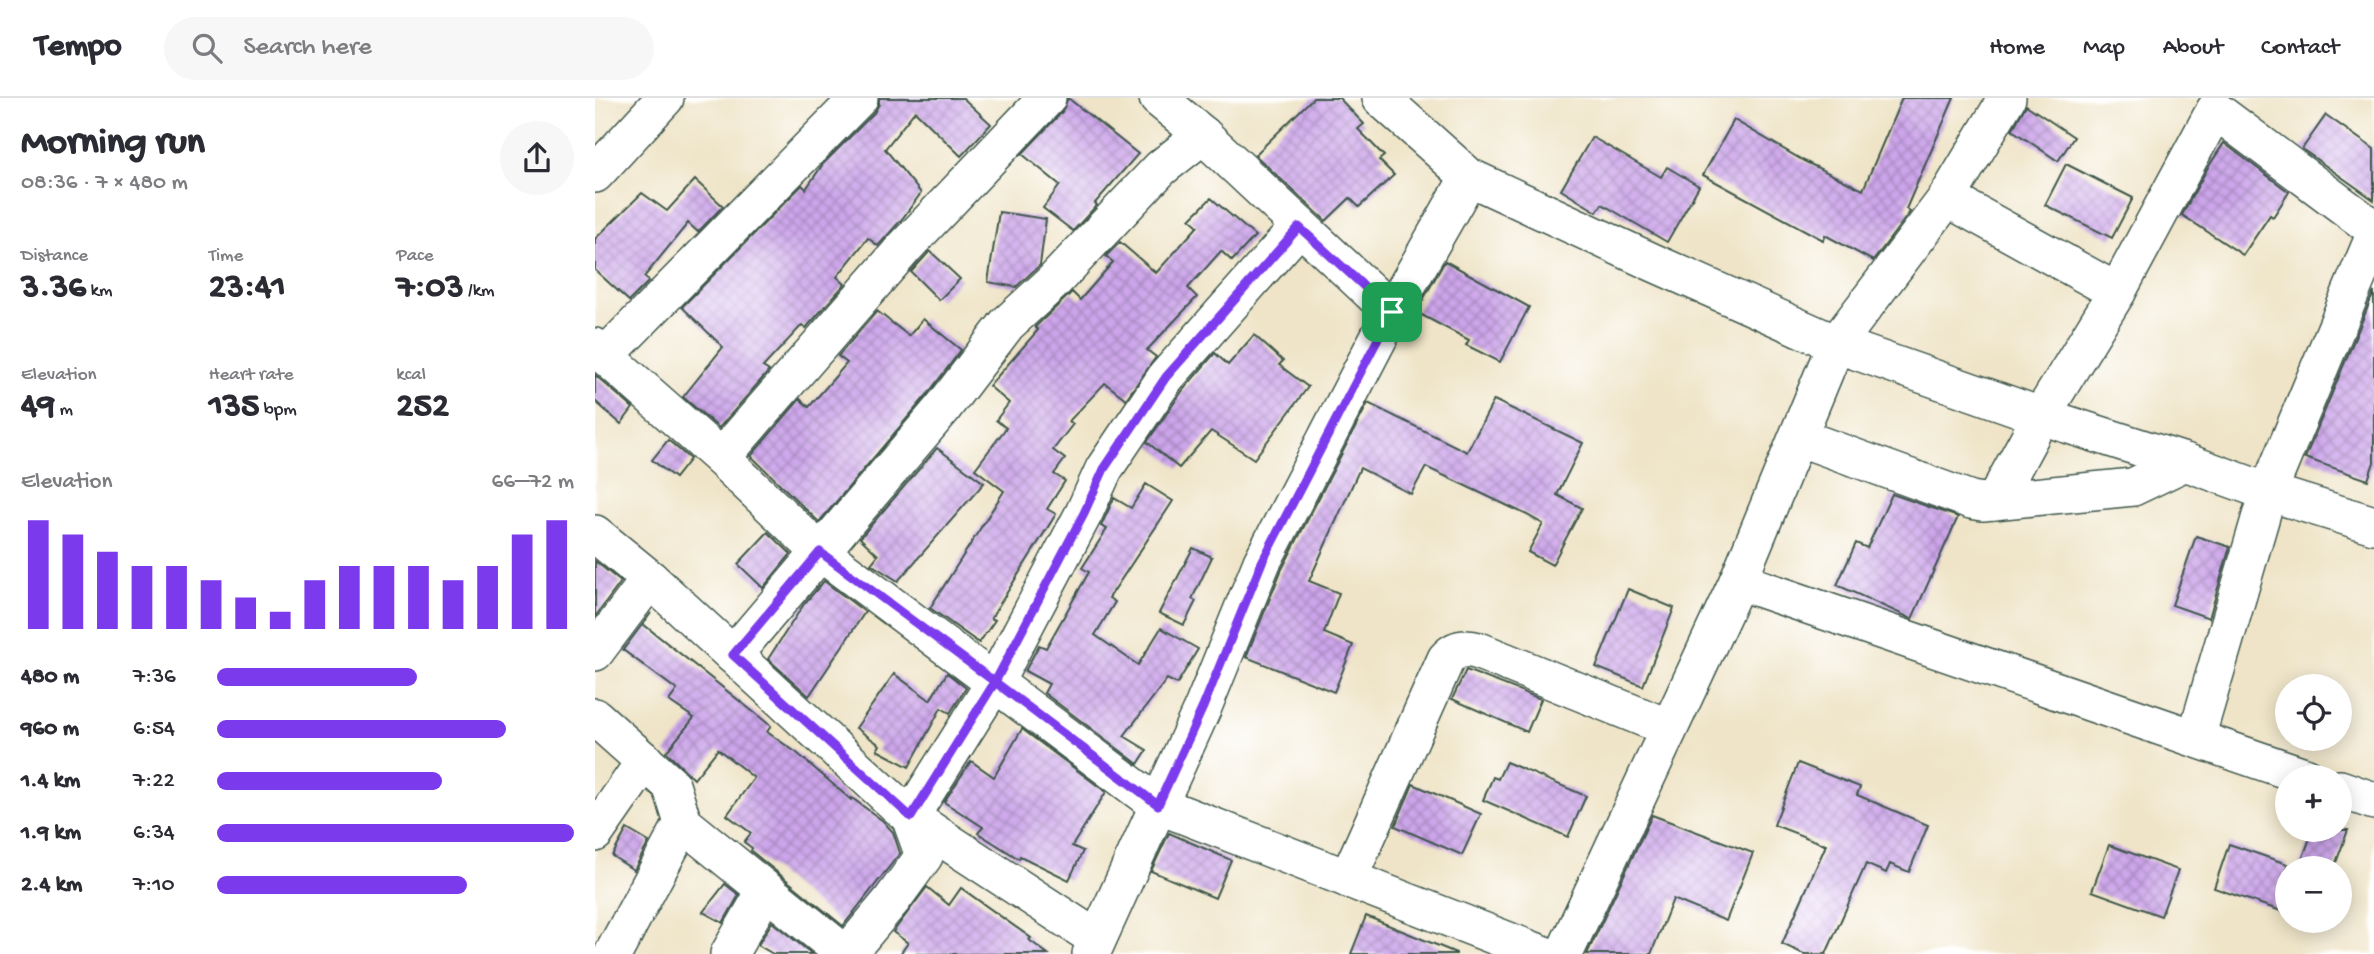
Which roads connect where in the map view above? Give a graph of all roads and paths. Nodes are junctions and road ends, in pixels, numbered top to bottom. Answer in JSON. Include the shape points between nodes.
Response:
{"nodes":[{"id":1,"x":665,"y":98,"type":"edge"},
{"id":2,"x":859,"y":98,"type":"edge"},
{"id":3,"x":1047,"y":98,"type":"edge"},
{"id":4,"x":1159,"y":98,"type":"edge"},
{"id":5,"x":1381,"y":98,"type":"edge"},
{"id":6,"x":2007,"y":98,"type":"edge"},
{"id":7,"x":2212,"y":102,"type":"edge"},
{"id":8,"x":1203,"y":135,"type":"junction"},
{"id":9,"x":595,"y":174,"type":"edge"},
{"id":10,"x":1469,"y":177,"type":"junction"},
{"id":11,"x":1947,"y":198,"type":"junction"},
{"id":12,"x":1299,"y":227,"type":"junction"},
{"id":13,"x":2374,"y":229,"type":"edge"},
{"id":14,"x":2374,"y":237,"type":"edge"},
{"id":15,"x":2117,"y":292,"type":"junction"},
{"id":16,"x":1392,"y":312,"type":"junction"},
{"id":17,"x":1836,"y":344,"type":"junction"},
{"id":18,"x":600,"y":351,"type":"edge"},
{"id":19,"x":2042,"y":416,"type":"junction"},
{"id":20,"x":1798,"y":437,"type":"junction"},
{"id":21,"x":721,"y":458,"type":"junction"},
{"id":22,"x":2185,"y":462,"type":"junction"},
{"id":23,"x":2268,"y":492,"type":"junction"},
{"id":24,"x":1995,"y":501,"type":"junction"},
{"id":25,"x":2374,"y":525,"type":"edge"},
{"id":26,"x":595,"y":534,"type":"edge"},
{"id":27,"x":820,"y":552,"type":"junction"},
{"id":28,"x":650,"y":579,"type":"junction"},
{"id":29,"x":1738,"y":581,"type":"junction"},
{"id":30,"x":595,"y":652,"type":"edge"},
{"id":31,"x":733,"y":655,"type":"junction"},
{"id":32,"x":995,"y":682,"type":"junction"},
{"id":33,"x":595,"y":717,"type":"edge"},
{"id":34,"x":1669,"y":728,"type":"junction"},
{"id":35,"x":2196,"y":738,"type":"junction"},
{"id":36,"x":645,"y":761,"type":"junction"},
{"id":37,"x":2275,"y":766,"type":"edge"},
{"id":38,"x":2352,"y":793,"type":"edge"},
{"id":39,"x":2374,"y":801,"type":"edge"},
{"id":40,"x":1158,"y":805,"type":"junction"},
{"id":41,"x":911,"y":817,"type":"junction"},
{"id":42,"x":683,"y":822,"type":"junction"},
{"id":43,"x":595,"y":833,"type":"edge"},
{"id":44,"x":1348,"y":879,"type":"junction"},
{"id":45,"x":765,"y":890,"type":"junction"},
{"id":46,"x":1094,"y":947,"type":"edge"},
{"id":47,"x":613,"y":954,"type":"edge"},
{"id":48,"x":729,"y":954,"type":"edge"},
{"id":49,"x":846,"y":954,"type":"edge"},
{"id":50,"x":1542,"y":954,"type":"edge"},
{"id":51,"x":1564,"y":954,"type":"edge"}],
"edges":[{"from":1,"to":9,"type":"street"},
{"from":2,"to":18,"type":"street"},
{"from":3,"to":21,"type":"street","via":[[905,247]]},
{"from":4,"to":8,"type":"street"},
{"from":5,"to":10,"type":"street"},
{"from":6,"to":11,"type":"street"},
{"from":7,"to":13,"type":"street"},
{"from":7,"to":15,"type":"street"},
{"from":8,"to":12,"type":"street"},
{"from":8,"to":27,"type":"street","via":[[1161,168],[1007,324],[942,410]]},
{"from":10,"to":16,"type":"street"},
{"from":10,"to":17,"type":"street"},
{"from":11,"to":15,"type":"street"},
{"from":11,"to":17,"type":"street"},
{"from":12,"to":16,"type":"street"},
{"from":12,"to":32,"type":"street","via":[[1166,377],[1104,469]]},
{"from":14,"to":23,"type":"street"},
{"from":15,"to":19,"type":"street"},
{"from":16,"to":40,"type":"street","via":[[1262,562]]},
{"from":17,"to":19,"type":"street"},
{"from":17,"to":20,"type":"street"},
{"from":18,"to":21,"type":"street"},
{"from":19,"to":22,"type":"street"},
{"from":19,"to":24,"type":"street"},
{"from":20,"to":24,"type":"street","via":[[1971,500]]},
{"from":20,"to":29,"type":"street"},
{"from":21,"to":27,"type":"street"},
{"from":22,"to":23,"type":"street"},
{"from":22,"to":24,"type":"street","via":[[2133,487]]},
{"from":23,"to":25,"type":"street"},
{"from":23,"to":35,"type":"street"},
{"from":26,"to":28,"type":"street"},
{"from":27,"to":31,"type":"street"},
{"from":27,"to":32,"type":"street"},
{"from":28,"to":30,"type":"street"},
{"from":28,"to":31,"type":"street"},
{"from":29,"to":34,"type":"street"},
{"from":29,"to":35,"type":"street"},
{"from":31,"to":41,"type":"street"},
{"from":32,"to":40,"type":"street"},
{"from":32,"to":41,"type":"street"},
{"from":33,"to":36,"type":"street"},
{"from":34,"to":44,"type":"street","via":[[1479,651],[1456,650],[1446,659]]},
{"from":34,"to":51,"type":"street"},
{"from":35,"to":37,"type":"street"},
{"from":36,"to":42,"type":"street","via":[[671,785]]},
{"from":36,"to":43,"type":"street"},
{"from":38,"to":39,"type":"street"},
{"from":40,"to":44,"type":"street"},
{"from":40,"to":46,"type":"street"},
{"from":41,"to":46,"type":"street"},
{"from":41,"to":49,"type":"street","via":[[924,856]]},
{"from":42,"to":45,"type":"street"},
{"from":42,"to":47,"type":"street"},
{"from":44,"to":50,"type":"street"},
{"from":45,"to":48,"type":"street"},
{"from":45,"to":49,"type":"street"}]}
